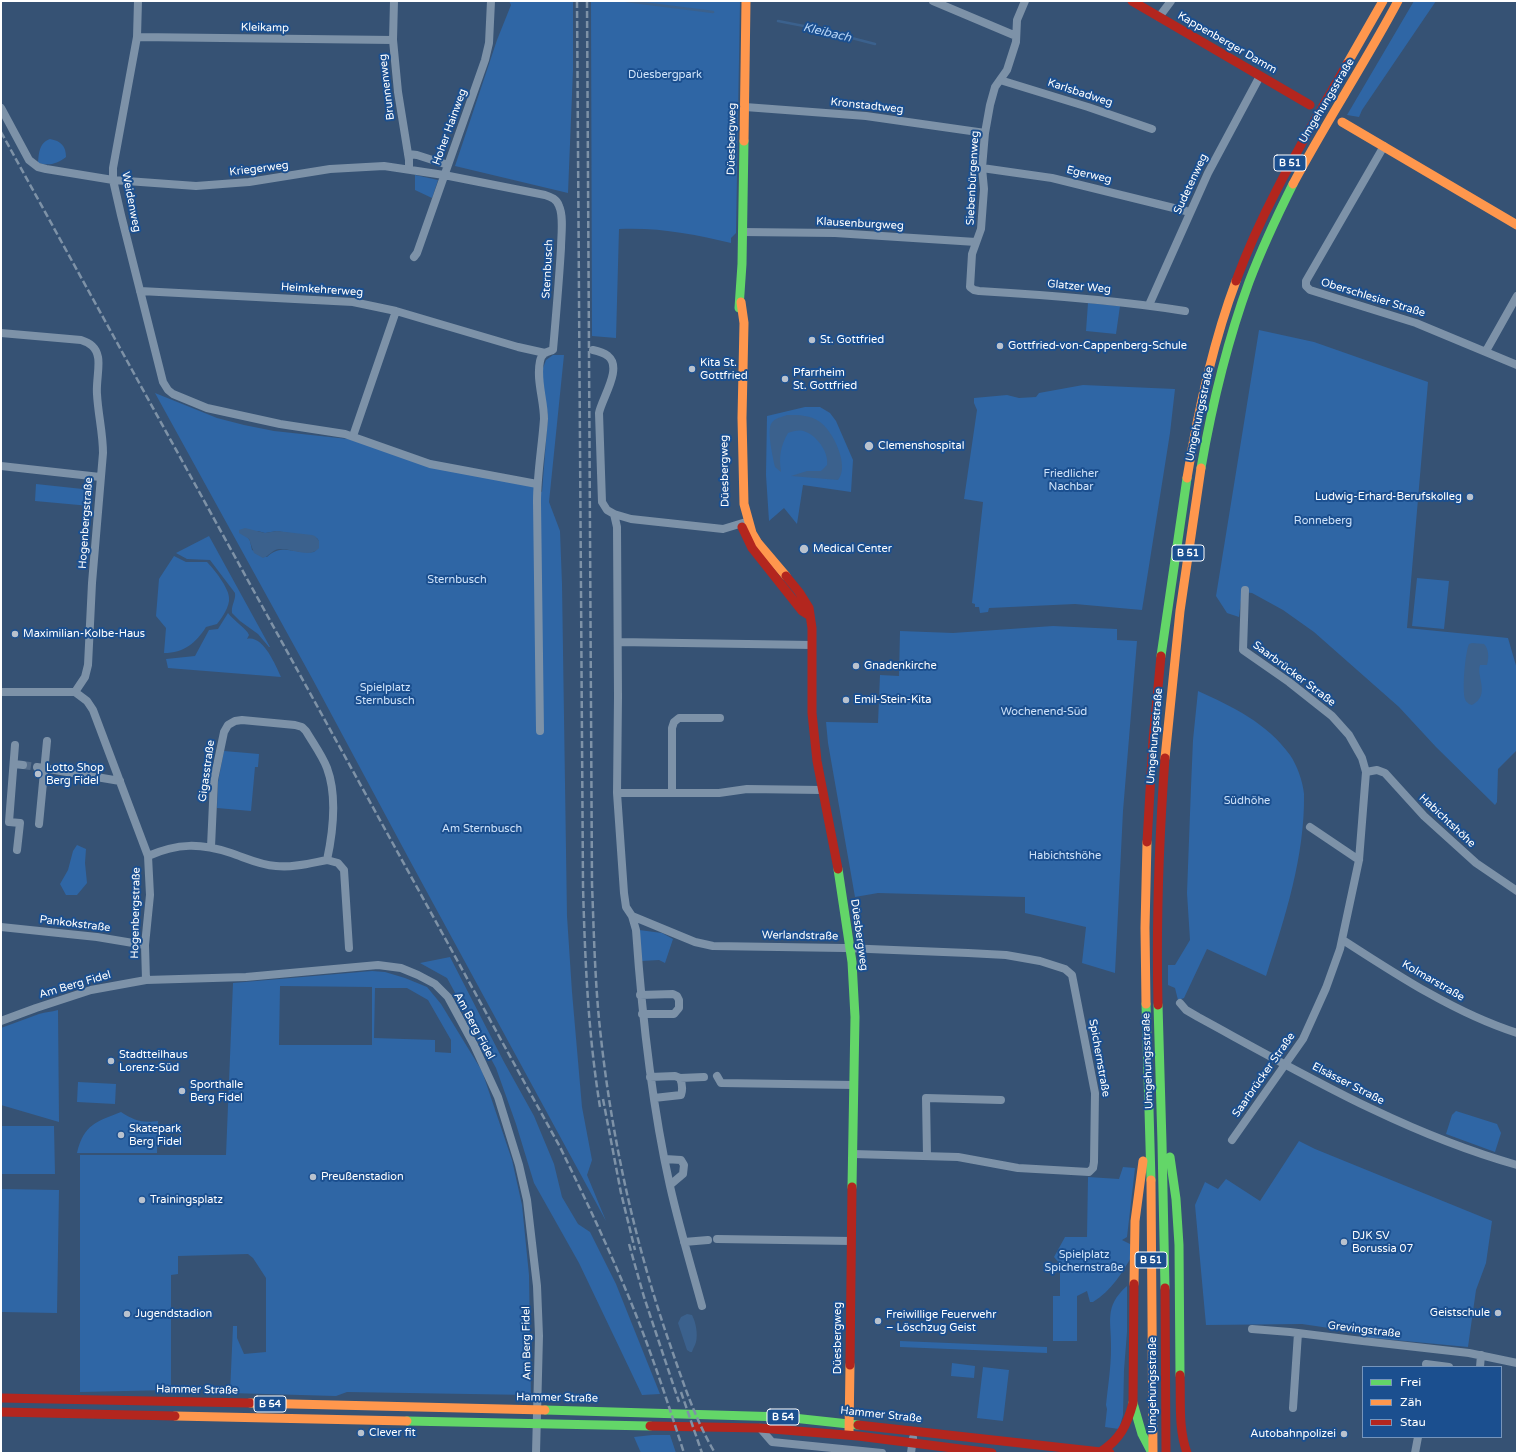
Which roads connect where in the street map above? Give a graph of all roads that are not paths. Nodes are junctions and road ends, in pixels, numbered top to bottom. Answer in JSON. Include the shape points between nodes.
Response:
{"nodes":[{"id":1,"x":138,"y":1,"type":"edge"},
{"id":2,"x":394,"y":1,"type":"edge"},
{"id":3,"x":491,"y":1,"type":"edge"},
{"id":4,"x":746,"y":1,"type":"edge"},
{"id":5,"x":932,"y":1,"type":"edge"},
{"id":6,"x":1025,"y":1,"type":"edge"},
{"id":7,"x":1132,"y":1,"type":"edge"},
{"id":8,"x":1171,"y":1,"type":"edge"},
{"id":9,"x":1372,"y":1,"type":"edge"},
{"id":10,"x":1383,"y":1,"type":"edge"},
{"id":11,"x":1398,"y":1,"type":"edge"},
{"id":12,"x":1408,"y":1,"type":"edge"},
{"id":13,"x":1159,"y":17,"type":"junction"},
{"id":14,"x":1016,"y":36,"type":"junction"},
{"id":15,"x":137,"y":37,"type":"junction"},
{"id":16,"x":393,"y":40,"type":"junction"},
{"id":17,"x":1366,"y":59,"type":"junction"},
{"id":18,"x":1260,"y":76,"type":"junction"},
{"id":19,"x":1000,"y":80,"type":"junction"},
{"id":20,"x":1333,"y":88,"type":"junction"},
{"id":21,"x":1310,"y":105,"type":"dead end"},
{"id":22,"x":745,"y":107,"type":"junction"},
{"id":23,"x":1,"y":108,"type":"edge"},
{"id":24,"x":1342,"y":122,"type":"dead end"},
{"id":25,"x":1152,"y":129,"type":"dead end"},
{"id":26,"x":985,"y":133,"type":"junction"},
{"id":27,"x":1384,"y":146,"type":"junction"},
{"id":28,"x":408,"y":154,"type":"junction"},
{"id":29,"x":448,"y":165,"type":"junction"},
{"id":30,"x":982,"y":168,"type":"junction"},
{"id":31,"x":409,"y":169,"type":"junction"},
{"id":32,"x":444,"y":175,"type":"junction"},
{"id":33,"x":113,"y":180,"type":"junction"},
{"id":34,"x":550,"y":197,"type":"joint"},
{"id":35,"x":1190,"y":212,"type":"junction"},
{"id":36,"x":1517,"y":224,"type":"edge"},
{"id":37,"x":742,"y":232,"type":"junction"},
{"id":38,"x":976,"y":242,"type":"junction"},
{"id":39,"x":414,"y":257,"type":"dead end"},
{"id":40,"x":971,"y":289,"type":"joint"},
{"id":41,"x":140,"y":291,"type":"junction"},
{"id":42,"x":1517,"y":296,"type":"edge"},
{"id":43,"x":1149,"y":305,"type":"junction"},
{"id":44,"x":396,"y":311,"type":"junction"},
{"id":45,"x":1185,"y":311,"type":"dead end"},
{"id":46,"x":1,"y":333,"type":"edge"},
{"id":47,"x":593,"y":350,"type":"dead end"},
{"id":48,"x":1486,"y":351,"type":"junction"},
{"id":49,"x":545,"y":353,"type":"junction"},
{"id":50,"x":1517,"y":365,"type":"edge"},
{"id":51,"x":352,"y":436,"type":"junction"},
{"id":52,"x":1,"y":466,"type":"edge"},
{"id":53,"x":100,"y":477,"type":"junction"},
{"id":54,"x":537,"y":484,"type":"junction"},
{"id":55,"x":614,"y":514,"type":"junction"},
{"id":56,"x":744,"y":522,"type":"junction"},
{"id":57,"x":1245,"y":590,"type":"dead end"},
{"id":58,"x":618,"y":642,"type":"junction"},
{"id":59,"x":812,"y":645,"type":"junction"},
{"id":60,"x":1,"y":692,"type":"edge"},
{"id":61,"x":74,"y":692,"type":"junction"},
{"id":62,"x":720,"y":718,"type":"dead end"},
{"id":63,"x":540,"y":731,"type":"dead end"},
{"id":64,"x":47,"y":742,"type":"dead end"},
{"id":65,"x":15,"y":745,"type":"dead end"},
{"id":66,"x":14,"y":764,"type":"junction"},
{"id":67,"x":23,"y":765,"type":"tunnel mouth"},
{"id":68,"x":41,"y":768,"type":"junction"},
{"id":69,"x":1366,"y":772,"type":"junction"},
{"id":70,"x":120,"y":780,"type":"junction"},
{"id":71,"x":822,"y":790,"type":"junction"},
{"id":72,"x":618,"y":793,"type":"junction"},
{"id":73,"x":672,"y":793,"type":"junction"},
{"id":74,"x":39,"y":824,"type":"dead end"},
{"id":75,"x":1310,"y":828,"type":"dead end"},
{"id":76,"x":211,"y":847,"type":"junction"},
{"id":77,"x":17,"y":850,"type":"dead end"},
{"id":78,"x":148,"y":856,"type":"junction"},
{"id":79,"x":327,"y":860,"type":"junction"},
{"id":80,"x":1359,"y":860,"type":"junction"},
{"id":81,"x":1517,"y":891,"type":"edge"},
{"id":82,"x":632,"y":916,"type":"junction"},
{"id":83,"x":1,"y":927,"type":"edge"},
{"id":84,"x":1343,"y":940,"type":"junction"},
{"id":85,"x":145,"y":945,"type":"junction"},
{"id":86,"x":349,"y":948,"type":"dead end"},
{"id":87,"x":850,"y":948,"type":"junction"},
{"id":88,"x":1072,"y":975,"type":"joint"},
{"id":89,"x":146,"y":980,"type":"junction"},
{"id":90,"x":640,"y":995,"type":"junction"},
{"id":91,"x":1180,"y":1003,"type":"dead end"},
{"id":92,"x":642,"y":1014,"type":"junction"},
{"id":93,"x":1,"y":1021,"type":"edge"},
{"id":94,"x":1517,"y":1033,"type":"edge"},
{"id":95,"x":1286,"y":1065,"type":"junction"},
{"id":96,"x":704,"y":1076,"type":"dead end"},
{"id":97,"x":717,"y":1076,"type":"dead end"},
{"id":98,"x":650,"y":1077,"type":"junction"},
{"id":99,"x":680,"y":1078,"type":"junction"},
{"id":100,"x":854,"y":1085,"type":"junction"},
{"id":101,"x":654,"y":1098,"type":"junction"},
{"id":102,"x":1001,"y":1100,"type":"dead end"},
{"id":103,"x":1162,"y":1114,"type":"junction"},
{"id":104,"x":1149,"y":1115,"type":"junction"},
{"id":105,"x":1232,"y":1140,"type":"dead end"},
{"id":106,"x":853,"y":1154,"type":"junction"},
{"id":107,"x":927,"y":1156,"type":"junction"},
{"id":108,"x":665,"y":1159,"type":"junction"},
{"id":109,"x":1517,"y":1165,"type":"edge"},
{"id":110,"x":670,"y":1186,"type":"junction"},
{"id":111,"x":708,"y":1240,"type":"dead end"},
{"id":112,"x":717,"y":1240,"type":"dead end"},
{"id":113,"x":851,"y":1241,"type":"junction"},
{"id":114,"x":684,"y":1242,"type":"junction"},
{"id":115,"x":702,"y":1306,"type":"dead end"},
{"id":116,"x":1252,"y":1328,"type":"dead end"},
{"id":117,"x":1298,"y":1333,"type":"junction"},
{"id":118,"x":1428,"y":1349,"type":"junction"},
{"id":119,"x":1481,"y":1355,"type":"junction"},
{"id":120,"x":1517,"y":1363,"type":"edge"},
{"id":121,"x":1426,"y":1366,"type":"edge"},
{"id":122,"x":1480,"y":1366,"type":"edge"},
{"id":123,"x":1,"y":1398,"type":"edge"},
{"id":124,"x":1133,"y":1403,"type":"junction"},
{"id":125,"x":1293,"y":1408,"type":"dead end"},
{"id":126,"x":538,"y":1409,"type":"junction"},
{"id":127,"x":1,"y":1412,"type":"edge"},
{"id":128,"x":850,"y":1423,"type":"junction"},
{"id":129,"x":537,"y":1424,"type":"junction"},
{"id":130,"x":760,"y":1428,"type":"junction"},
{"id":131,"x":914,"y":1430,"type":"junction"},
{"id":132,"x":1179,"y":1433,"type":"junction"},
{"id":133,"x":849,"y":1435,"type":"junction"},
{"id":134,"x":1418,"y":1438,"type":"edge"},
{"id":135,"x":912,"y":1442,"type":"junction"},
{"id":136,"x":808,"y":1449,"type":"edge"},
{"id":137,"x":1100,"y":1452,"type":"junction"},
{"id":138,"x":536,"y":1453,"type":"edge"},
{"id":139,"x":882,"y":1453,"type":"edge"},
{"id":140,"x":911,"y":1453,"type":"edge"},
{"id":141,"x":992,"y":1453,"type":"edge"},
{"id":142,"x":1110,"y":1453,"type":"edge"},
{"id":143,"x":1153,"y":1453,"type":"edge"},
{"id":144,"x":1167,"y":1453,"type":"edge"},
{"id":145,"x":1188,"y":1453,"type":"edge"},
{"id":146,"x":1415,"y":1453,"type":"edge"}],
"edges":[{"from":1,"to":15,"type":"street","name":"Weidenweg"},
{"from":2,"to":16,"type":"street","name":"Brunnenweg"},
{"from":3,"to":29,"type":"street","name":"Hoher Hainweg","via":[[489,43],[485,60]]},
{"from":4,"to":22,"type":"main road","name":"Düesbergweg"},
{"from":5,"to":14,"type":"street"},
{"from":6,"to":14,"type":"street","name":"Siebenbürgenweg","via":[[1017,20]]},
{"from":7,"to":13,"type":"main road","name":"Kappenberger Damm"},
{"from":8,"to":13,"type":"street"},
{"from":9,"to":20,"type":"main road"},
{"from":10,"to":20,"type":"main road","number":"B 51"},
{"from":11,"to":17,"type":"main road","number":"B 51"},
{"from":12,"to":17,"type":"main road","via":[[1380,48]]},
{"from":13,"to":18,"type":"main road","name":"Kappenberger Damm"},
{"from":14,"to":19,"type":"street","name":"Siebenbürgenweg","via":[[1007,70]]},
{"from":15,"to":16,"type":"street","name":"Kleikamp"},
{"from":15,"to":33,"type":"street","name":"Weidenweg"},
{"from":16,"to":28,"type":"street","name":"Brunnenweg"},
{"from":17,"to":103,"type":"main road","name":"Umgehungsstraße","number":"B 51","via":[[1290,190],[1262,248],[1229,341],[1207,437],[1182,596],[1163,782],[1157,931]]},
{"from":18,"to":21,"type":"main road","name":"Kappenberger Damm"},
{"from":18,"to":35,"type":"street","name":"Sudetenweg","via":[[1220,149]]},
{"from":19,"to":25,"type":"street","name":"Karlsbadweg"},
{"from":19,"to":26,"type":"street","name":"Siebenbürgenweg","via":[[992,93]]},
{"from":20,"to":104,"type":"main road","name":"Umgehungsstraße","number":"B 51","via":[[1280,180],[1244,260],[1212,354],[1194,437],[1167,606],[1149,793],[1145,926]]},
{"from":22,"to":26,"type":"street","name":"Kronstadtweg","via":[[866,116]]},
{"from":22,"to":37,"type":"main road","name":"Düesbergweg"},
{"from":23,"to":33,"type":"street","name":"Kriegerweg","via":[[29,160],[38,167]]},
{"from":24,"to":27,"type":"main road"},
{"from":26,"to":30,"type":"street","name":"Siebenbürgenweg"},
{"from":27,"to":36,"type":"main road"},
{"from":27,"to":48,"type":"street","name":"Oberschlesier Straße","via":[[1306,281],[1306,286],[1310,290],[1423,325]]},
{"from":28,"to":29,"type":"street"},
{"from":28,"to":31,"type":"street","name":"Brunnenweg"},
{"from":29,"to":32,"type":"street","name":"Hoher Hainweg"},
{"from":30,"to":35,"type":"street","name":"Egerweg","via":[[1052,178]]},
{"from":30,"to":38,"type":"street","name":"Siebenbürgenweg","via":[[984,195],[981,229]]},
{"from":31,"to":32,"type":"street","name":"Kriegerweg"},
{"from":31,"to":33,"type":"street","name":"Kriegerweg","via":[[384,166],[343,168],[249,182],[196,186]]},
{"from":32,"to":34,"type":"street","name":"Kriegerweg"},
{"from":32,"to":39,"type":"street","name":"Hoher Hainweg"},
{"from":33,"to":41,"type":"street","name":"Weidenweg"},
{"from":34,"to":49,"type":"street","name":"Sternbusch","via":[[559,205],[562,232],[553,350]]},
{"from":35,"to":43,"type":"street","name":"Sudetenweg"},
{"from":37,"to":38,"type":"street","name":"Klausenburgweg","via":[[835,233]]},
{"from":37,"to":56,"type":"main road","name":"Düesbergweg","via":[[741,302],[737,318],[736,456],[738,507]]},
{"from":38,"to":40,"type":"street","name":"Siebenbürgenweg","via":[[972,254],[969,284]]},
{"from":40,"to":43,"type":"street","name":"Glatzer Weg"},
{"from":41,"to":44,"type":"street","name":"Heimkehrerweg","via":[[354,302]]},
{"from":41,"to":51,"type":"street","name":"Weidenweg","via":[[163,382],[173,394],[207,408]]},
{"from":42,"to":48,"type":"street"},
{"from":43,"to":45,"type":"street","name":"Glatzer Weg"},
{"from":44,"to":49,"type":"street","name":"Heimkehrerweg","via":[[512,346]]},
{"from":44,"to":51,"type":"street"},
{"from":46,"to":53,"type":"street","name":"Hogenbergstraße","via":[[81,340],[95,348],[98,357],[97,396],[103,436]]},
{"from":47,"to":55,"type":"street","via":[[609,356],[614,367],[599,413],[602,502],[607,510]]},
{"from":48,"to":50,"type":"street","name":"Oberschlesier Straße"},
{"from":49,"to":54,"type":"street","name":"Sternbusch","via":[[540,361],[539,370],[544,418]]},
{"from":51,"to":54,"type":"street","via":[[430,464]]},
{"from":52,"to":53,"type":"street"},
{"from":53,"to":61,"type":"street","name":"Hogenbergstraße","via":[[88,665],[85,677]]},
{"from":54,"to":63,"type":"street","name":"Sternbusch"},
{"from":55,"to":56,"type":"street","via":[[631,519],[723,529]]},
{"from":55,"to":58,"type":"street","via":[[617,527]]},
{"from":56,"to":59,"type":"main road","name":"Düesbergweg","via":[[752,548],[802,611],[810,616]]},
{"from":57,"to":69,"type":"street","name":"Saarbrücker Straße","via":[[1243,650],[1332,716],[1349,735],[1362,758]]},
{"from":58,"to":59,"type":"street"},
{"from":58,"to":72,"type":"street"},
{"from":59,"to":71,"type":"main road","name":"Düesbergweg","via":[[812,713]]},
{"from":60,"to":61,"type":"street"},
{"from":61,"to":70,"type":"street","name":"Hogenbergstraße","via":[[87,701],[93,710]]},
{"from":62,"to":73,"type":"street","via":[[679,718],[674,722]]},
{"from":64,"to":68,"type":"street"},
{"from":65,"to":66,"type":"street"},
{"from":66,"to":67,"type":"street"},
{"from":66,"to":77,"type":"street","via":[[9,822],[20,823]]},
{"from":68,"to":70,"type":"street"},
{"from":68,"to":74,"type":"street"},
{"from":69,"to":80,"type":"street","name":"Saarbrücker Straße"},
{"from":69,"to":81,"type":"street","name":"Habichtshöhe","via":[[1377,770],[1385,773],[1424,816],[1476,863]]},
{"from":70,"to":78,"type":"street","name":"Hogenbergstraße"},
{"from":71,"to":73,"type":"street","via":[[747,789],[719,793]]},
{"from":71,"to":87,"type":"main road","name":"Düesbergweg"},
{"from":72,"to":73,"type":"street"},
{"from":72,"to":82,"type":"street","via":[[624,893],[626,907]]},
{"from":75,"to":80,"type":"street"},
{"from":76,"to":78,"type":"street","via":[[175,847]]},
{"from":76,"to":79,"type":"street","via":[[253,862],[276,866]]},
{"from":76,"to":79,"type":"street","name":"Gigasstraße","via":[[214,780],[224,732],[228,725],[242,720],[296,725],[306,731],[327,766],[330,776],[333,824]]},
{"from":78,"to":85,"type":"street","name":"Hogenbergstraße","via":[[150,895]]},
{"from":79,"to":86,"type":"street","via":[[338,863],[344,870]]},
{"from":80,"to":84,"type":"street","name":"Saarbrücker Straße"},
{"from":82,"to":87,"type":"street","name":"Werlandstraße","via":[[696,942],[713,946]]},
{"from":82,"to":90,"type":"street","via":[[636,930]]},
{"from":83,"to":85,"type":"street","name":"Pankokstraße"},
{"from":84,"to":94,"type":"street","name":"Kolmarstraße","via":[[1458,1008],[1481,1020]]},
{"from":84,"to":95,"type":"street","name":"Saarbrücker Straße","via":[[1326,988],[1303,1039]]},
{"from":85,"to":89,"type":"street","name":"Hogenbergstraße"},
{"from":87,"to":88,"type":"street","name":"Werlandstraße","via":[[1006,955],[1040,960],[1065,969]]},
{"from":87,"to":100,"type":"main road","name":"Düesbergweg","via":[[855,1017]]},
{"from":88,"to":107,"type":"street","name":"Spichernstraße","via":[[1095,1093],[1093,1168],[1089,1172],[1018,1168],[958,1157]]},
{"from":89,"to":93,"type":"street","name":"Am Berg Fidel","via":[[91,990]]},
{"from":89,"to":126,"type":"street","name":"Am Berg Fidel","via":[[239,977],[378,965],[401,968],[418,975],[435,984],[448,997],[498,1097],[527,1200],[537,1286]]},
{"from":90,"to":92,"type":"street"},
{"from":90,"to":92,"type":"street","via":[[673,994],[679,1000],[679,1008],[674,1014]]},
{"from":91,"to":95,"type":"street","name":"Elsässer Straße","via":[[1186,1010]]},
{"from":92,"to":98,"type":"street"},
{"from":95,"to":105,"type":"street","name":"Saarbrücker Straße"},
{"from":95,"to":109,"type":"street","name":"Elsässer Straße","via":[[1366,1107],[1434,1136]]},
{"from":96,"to":99,"type":"street"},
{"from":97,"to":100,"type":"street","via":[[721,1083]]},
{"from":98,"to":99,"type":"street"},
{"from":98,"to":101,"type":"street"},
{"from":99,"to":101,"type":"street","via":[[681,1095]]},
{"from":100,"to":106,"type":"main road","name":"Düesbergweg"},
{"from":101,"to":108,"type":"street"},
{"from":102,"to":107,"type":"street","via":[[926,1098]]},
{"from":103,"to":132,"type":"main road","via":[[1176,1199],[1179,1245]]},
{"from":103,"to":144,"type":"main road","name":"Umgehungsstraße","number":"B 51"},
{"from":104,"to":124,"type":"main road","via":[[1135,1221]]},
{"from":104,"to":143,"type":"main road","name":"Umgehungsstraße","number":"B 51"},
{"from":106,"to":107,"type":"street","name":"Spichernstraße"},
{"from":106,"to":113,"type":"main road","name":"Düesbergweg"},
{"from":108,"to":110,"type":"street"},
{"from":108,"to":110,"type":"street","via":[[681,1160],[684,1165],[683,1174]]},
{"from":110,"to":114,"type":"street"},
{"from":111,"to":114,"type":"street"},
{"from":112,"to":113,"type":"street"},
{"from":113,"to":128,"type":"main road","name":"Düesbergweg"},
{"from":114,"to":115,"type":"street"},
{"from":116,"to":117,"type":"street","name":"Grevingstraße"},
{"from":117,"to":118,"type":"street","name":"Grevingstraße"},
{"from":117,"to":125,"type":"street"},
{"from":118,"to":119,"type":"street","name":"Grevingstraße"},
{"from":118,"to":121,"type":"street"},
{"from":119,"to":120,"type":"street","name":"Grevingstraße"},
{"from":119,"to":122,"type":"street"},
{"from":123,"to":126,"type":"main road","name":"Hammer Straße","number":"B 54"},
{"from":124,"to":137,"type":"main road","via":[[1123,1433]]},
{"from":124,"to":143,"type":"main road","via":[[1142,1434]]},
{"from":126,"to":128,"type":"main road","name":"Hammer Straße","number":"B 54","via":[[784,1417]]},
{"from":126,"to":129,"type":"street","name":"Am Berg Fidel"},
{"from":127,"to":129,"type":"main road","number":"B 54"},
{"from":128,"to":131,"type":"main road","name":"Hammer Straße","number":"B 54"},
{"from":128,"to":133,"type":"main road","name":"Düesbergweg"},
{"from":129,"to":130,"type":"main road","number":"B 54"},
{"from":129,"to":138,"type":"street","name":"Am Berg Fidel"},
{"from":130,"to":133,"type":"main road","number":"B 54"},
{"from":130,"to":136,"type":"street","via":[[772,1442]]},
{"from":131,"to":135,"type":"street"},
{"from":131,"to":137,"type":"main road","name":"Hammer Straße","number":"B 54"},
{"from":132,"to":144,"type":"main road"},
{"from":132,"to":145,"type":"main road"},
{"from":133,"to":135,"type":"main road","number":"B 54"},
{"from":134,"to":146,"type":"street"},
{"from":135,"to":140,"type":"street"},
{"from":135,"to":141,"type":"main road","number":"B 54"},
{"from":136,"to":139,"type":"street"},
{"from":137,"to":142,"type":"main road","name":"Hammer Straße","number":"B 54"}]}
